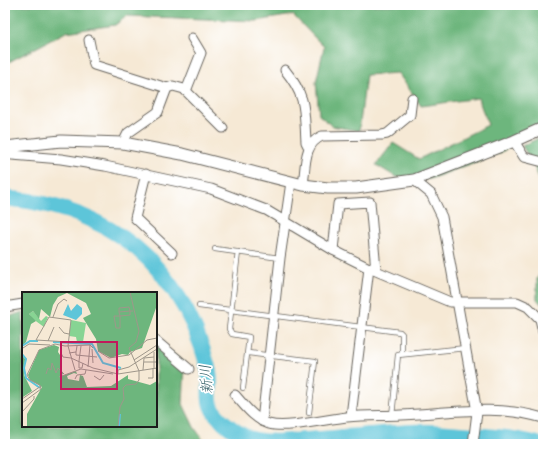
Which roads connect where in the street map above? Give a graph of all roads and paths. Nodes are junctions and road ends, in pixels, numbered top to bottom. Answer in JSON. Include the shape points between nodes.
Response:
{"nodes":[{"id":1,"x":192,"y":38,"type":"dead end"},
{"id":2,"x":89,"y":40,"type":"dead end"},
{"id":3,"x":285,"y":70,"type":"dead end"},
{"id":4,"x":167,"y":88,"type":"junction"},
{"id":5,"x":186,"y":91,"type":"junction"},
{"id":6,"x":412,"y":98,"type":"dead end"},
{"id":7,"x":223,"y":128,"type":"dead end"},
{"id":8,"x":543,"y":128,"type":"edge"},
{"id":9,"x":514,"y":141,"type":"junction"},
{"id":10,"x":123,"y":143,"type":"junction"},
{"id":11,"x":308,"y":146,"type":"junction"},
{"id":12,"x":5,"y":147,"type":"edge"},
{"id":13,"x":5,"y":152,"type":"edge"},
{"id":14,"x":543,"y":162,"type":"edge"},
{"id":15,"x":146,"y":174,"type":"junction"},
{"id":16,"x":414,"y":180,"type":"junction"},
{"id":17,"x":291,"y":182,"type":"junction"},
{"id":18,"x":303,"y":185,"type":"junction"},
{"id":19,"x":285,"y":221,"type":"junction"},
{"id":20,"x":215,"y":249,"type":"dead end"},
{"id":21,"x":333,"y":250,"type":"junction"},
{"id":22,"x":238,"y":252,"type":"junction"},
{"id":23,"x":172,"y":253,"type":"dead end"},
{"id":24,"x":280,"y":258,"type":"junction"},
{"id":25,"x":372,"y":269,"type":"junction"},
{"id":26,"x":458,"y":303,"type":"junction"},
{"id":27,"x":22,"y":304,"type":"edge"},
{"id":28,"x":199,"y":306,"type":"dead end"},
{"id":29,"x":5,"y":307,"type":"edge"},
{"id":30,"x":232,"y":310,"type":"junction"},
{"id":31,"x":274,"y":316,"type":"junction"},
{"id":32,"x":362,"y":327,"type":"junction"},
{"id":33,"x":543,"y":332,"type":"edge"},
{"id":34,"x":157,"y":342,"type":"edge"},
{"id":35,"x":466,"y":348,"type":"junction"},
{"id":36,"x":248,"y":353,"type":"junction"},
{"id":37,"x":402,"y":354,"type":"junction"},
{"id":38,"x":270,"y":356,"type":"junction"},
{"id":39,"x":189,"y":369,"type":"dead end"},
{"id":40,"x":243,"y":388,"type":"dead end"},
{"id":41,"x":235,"y":395,"type":"dead end"},
{"id":42,"x":476,"y":412,"type":"junction"},
{"id":43,"x":309,"y":413,"type":"dead end"},
{"id":44,"x":352,"y":416,"type":"junction"},
{"id":45,"x":392,"y":416,"type":"junction"},
{"id":46,"x":543,"y":418,"type":"edge"},
{"id":47,"x":262,"y":421,"type":"junction"},
{"id":48,"x":473,"y":444,"type":"edge"}],
"edges":[{"from":1,"to":5,"type":"street","via":[[201,53]]},
{"from":2,"to":4,"type":"street","via":[[94,65]]},
{"from":3,"to":11,"type":"street","via":[[303,98]]},
{"from":4,"to":5,"type":"street","via":[[173,86]]},
{"from":4,"to":10,"type":"street","via":[[158,112],[128,133]]},
{"from":5,"to":7,"type":"street"},
{"from":6,"to":11,"type":"street","via":[[410,115],[387,134],[322,136],[313,139]]},
{"from":8,"to":9,"type":"street"},
{"from":9,"to":14,"type":"street","via":[[524,157]]},
{"from":9,"to":16,"type":"street"},
{"from":10,"to":12,"type":"street","via":[[61,141]]},
{"from":10,"to":17,"type":"street","via":[[182,154]]},
{"from":11,"to":18,"type":"street"},
{"from":13,"to":15,"type":"street"},
{"from":15,"to":19,"type":"street","via":[[211,188],[266,210]]},
{"from":15,"to":23,"type":"street","via":[[134,218]]},
{"from":16,"to":18,"type":"street","via":[[356,188]]},
{"from":16,"to":26,"type":"street","via":[[430,194],[442,217]]},
{"from":17,"to":18,"type":"street"},
{"from":17,"to":19,"type":"street"},
{"from":19,"to":21,"type":"street"},
{"from":19,"to":24,"type":"street"},
{"from":20,"to":22,"type":"lane"},
{"from":21,"to":25,"type":"street"},
{"from":21,"to":25,"type":"street","via":[[338,204],[370,202]]},
{"from":22,"to":24,"type":"lane"},
{"from":22,"to":30,"type":"lane"},
{"from":24,"to":31,"type":"street"},
{"from":25,"to":26,"type":"street","via":[[450,302]]},
{"from":25,"to":32,"type":"street"},
{"from":26,"to":33,"type":"street","via":[[517,302],[528,307],[540,319]]},
{"from":26,"to":35,"type":"street"},
{"from":27,"to":29,"type":"street"},
{"from":28,"to":30,"type":"lane"},
{"from":30,"to":31,"type":"lane"},
{"from":30,"to":36,"type":"lane","via":[[229,329],[232,334],[248,337]]},
{"from":31,"to":32,"type":"lane"},
{"from":31,"to":38,"type":"street"},
{"from":32,"to":37,"type":"lane","via":[[400,332]]},
{"from":32,"to":44,"type":"street"},
{"from":34,"to":39,"type":"street"},
{"from":35,"to":37,"type":"lane"},
{"from":35,"to":42,"type":"street"},
{"from":36,"to":38,"type":"lane"},
{"from":36,"to":40,"type":"lane"},
{"from":37,"to":45,"type":"lane","via":[[398,355]]},
{"from":38,"to":43,"type":"lane","via":[[315,361]]},
{"from":38,"to":47,"type":"street"},
{"from":41,"to":47,"type":"street","via":[[251,414]]},
{"from":42,"to":45,"type":"street"},
{"from":42,"to":46,"type":"street","via":[[506,411]]},
{"from":42,"to":48,"type":"street"},
{"from":44,"to":45,"type":"street"},
{"from":44,"to":47,"type":"street","via":[[281,425]]}]}
